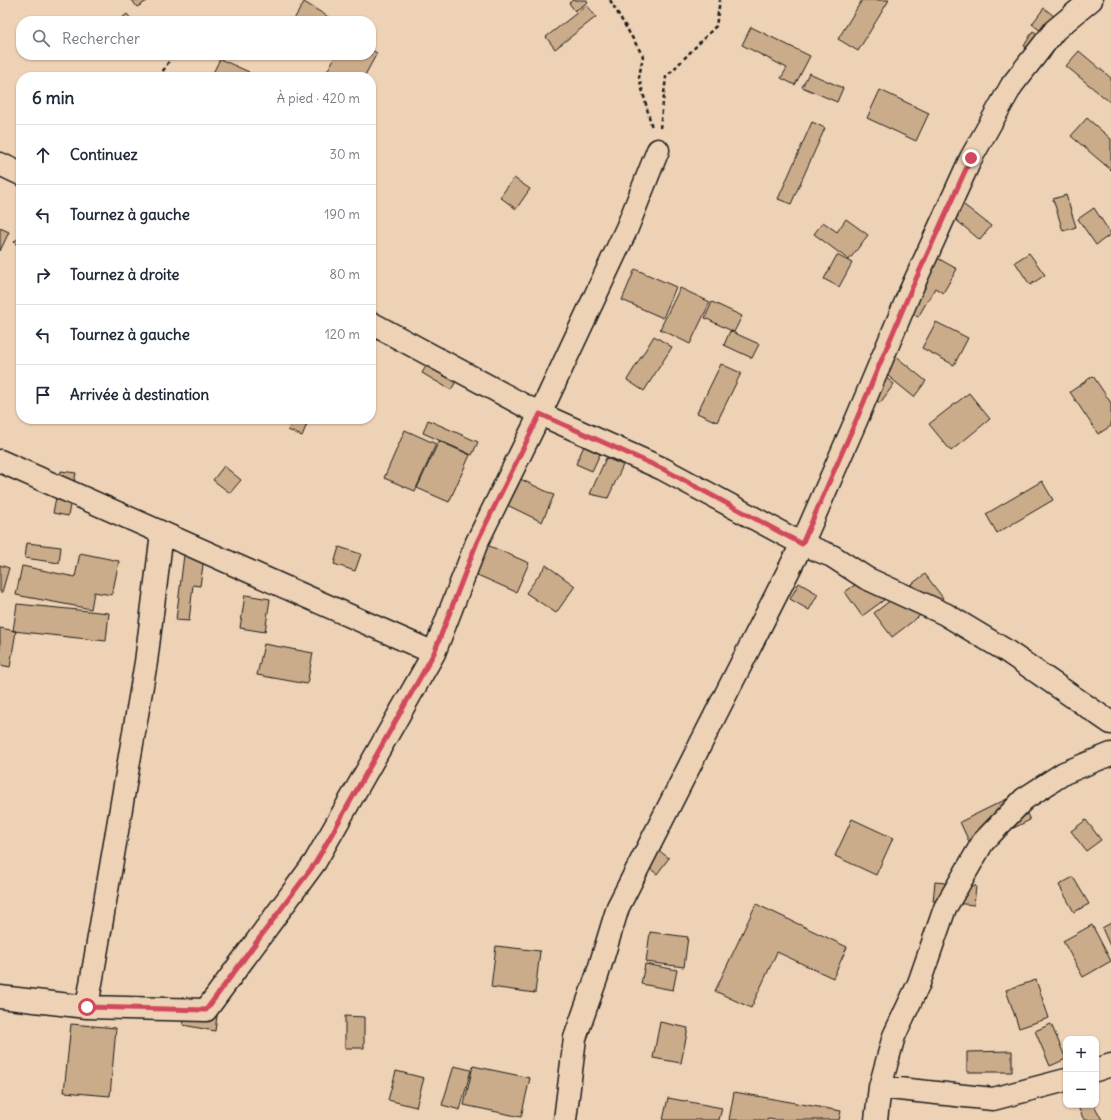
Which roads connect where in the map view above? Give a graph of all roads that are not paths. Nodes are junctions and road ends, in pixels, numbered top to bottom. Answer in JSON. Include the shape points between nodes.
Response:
{"nodes":[{"id":1,"x":1091,"y":0,"type":"edge"},
{"id":2,"x":658,"y":150,"type":"road end"},
{"id":3,"x":0,"y":164,"type":"edge"},
{"id":4,"x":16,"y":172,"type":"edge"},
{"id":5,"x":376,"y":326,"type":"edge"},
{"id":6,"x":540,"y":414,"type":"junction"},
{"id":7,"x":0,"y":461,"type":"edge"},
{"id":8,"x":162,"y":533,"type":"junction"},
{"id":9,"x":802,"y":544,"type":"junction"},
{"id":10,"x":434,"y":653,"type":"junction"},
{"id":11,"x":1111,"y":723,"type":"edge"},
{"id":12,"x":1111,"y":754,"type":"edge"},
{"id":13,"x":0,"y":997,"type":"edge"},
{"id":14,"x":87,"y":1007,"type":"junction"},
{"id":15,"x":1111,"y":1065,"type":"edge"},
{"id":16,"x":1099,"y":1069,"type":"edge"},
{"id":17,"x":1063,"y":1081,"type":"edge"},
{"id":18,"x":880,"y":1087,"type":"junction"},
{"id":19,"x":565,"y":1120,"type":"edge"},
{"id":20,"x":876,"y":1120,"type":"edge"}],
"edges":[{"from":1,"to":9,"type":"street","via":[[1055,30],[1012,85],[971,158],[910,292]]},
{"from":2,"to":6,"type":"street","via":[[627,228]]},
{"from":3,"to":4,"type":"street"},
{"from":5,"to":6,"type":"street"},
{"from":6,"to":9,"type":"street","via":[[663,469]]},
{"from":6,"to":10,"type":"street","via":[[477,542]]},
{"from":7,"to":8,"type":"street"},
{"from":8,"to":10,"type":"street"},
{"from":8,"to":14,"type":"street","via":[[146,662]]},
{"from":9,"to":11,"type":"street","via":[[832,556],[866,578],[945,614],[1005,650]]},
{"from":9,"to":19,"type":"street","via":[[618,907],[575,1038]]},
{"from":10,"to":14,"type":"street","via":[[316,862],[206,1010]]},
{"from":12,"to":18,"type":"street","via":[[1064,773],[1024,799],[983,842],[945,908],[919,983],[894,1036]]},
{"from":13,"to":14,"type":"street"},
{"from":15,"to":16,"type":"street"},
{"from":17,"to":18,"type":"street","via":[[993,1099]]},
{"from":18,"to":20,"type":"street"}]}
